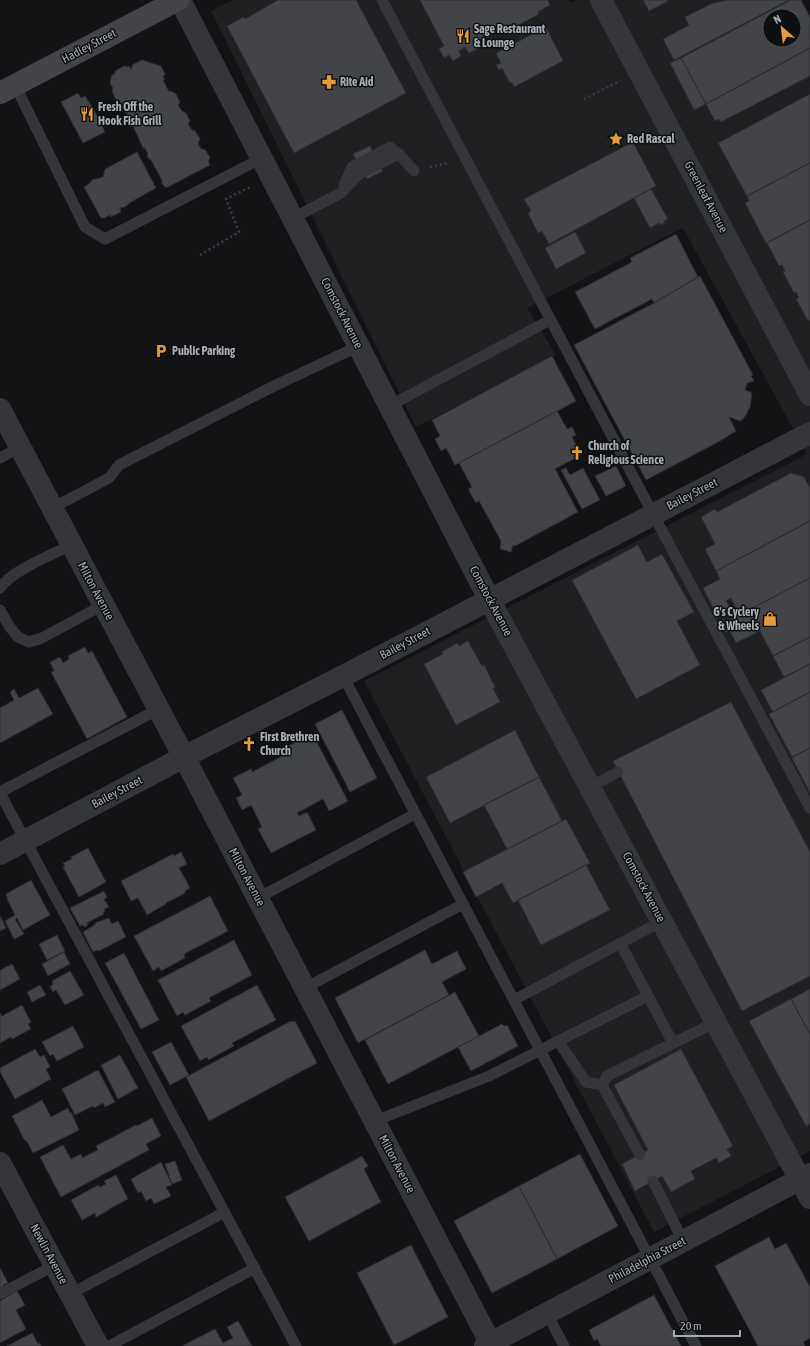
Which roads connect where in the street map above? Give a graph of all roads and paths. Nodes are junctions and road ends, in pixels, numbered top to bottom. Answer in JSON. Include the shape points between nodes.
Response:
{"nodes":[{"id":1,"x":179,"y":0,"type":"edge"},
{"id":2,"x":382,"y":0,"type":"edge"},
{"id":3,"x":601,"y":0,"type":"edge"},
{"id":4,"x":639,"y":72,"type":"junction"},
{"id":5,"x":7,"y":89,"type":"edge"},
{"id":6,"x":584,"y":99,"type":"dead end"},
{"id":7,"x":466,"y":159,"type":"junction"},
{"id":8,"x":267,"y":167,"type":"junction"},
{"id":9,"x":414,"y":171,"type":"joint"},
{"id":10,"x":293,"y":218,"type":"junction"},
{"id":11,"x":200,"y":255,"type":"dead end"},
{"id":12,"x":550,"y":320,"type":"junction"},
{"id":13,"x":359,"y":346,"type":"junction"},
{"id":14,"x":810,"y":395,"type":"edge"},
{"id":15,"x":390,"y":406,"type":"junction"},
{"id":16,"x":0,"y":409,"type":"edge"},
{"id":17,"x":810,"y":433,"type":"edge"},
{"id":18,"x":20,"y":447,"type":"junction"},
{"id":19,"x":0,"y":458,"type":"edge"},
{"id":20,"x":52,"y":508,"type":"junction"},
{"id":21,"x":653,"y":514,"type":"junction"},
{"id":22,"x":72,"y":545,"type":"junction"},
{"id":23,"x":0,"y":588,"type":"edge"},
{"id":24,"x":489,"y":599,"type":"junction"},
{"id":25,"x":103,"y":605,"type":"junction"},
{"id":26,"x":0,"y":610,"type":"edge"},
{"id":27,"x":343,"y":676,"type":"junction"},
{"id":28,"x":159,"y":709,"type":"junction"},
{"id":29,"x":184,"y":757,"type":"junction"},
{"id":30,"x":618,"y":772,"type":"dead end"},
{"id":31,"x":590,"y":786,"type":"junction"},
{"id":32,"x":0,"y":792,"type":"edge"},
{"id":33,"x":810,"y":808,"type":"edge"},
{"id":34,"x":416,"y":814,"type":"junction"},
{"id":35,"x":26,"y":840,"type":"junction"},
{"id":36,"x":0,"y":854,"type":"edge"},
{"id":37,"x":258,"y":898,"type":"junction"},
{"id":38,"x":463,"y":904,"type":"junction"},
{"id":39,"x":662,"y":921,"type":"junction"},
{"id":40,"x":620,"y":943,"type":"junction"},
{"id":41,"x":305,"y":988,"type":"junction"},
{"id":42,"x":648,"y":996,"type":"junction"},
{"id":43,"x":514,"y":1000,"type":"junction"},
{"id":44,"x":716,"y":1022,"type":"junction"},
{"id":45,"x":558,"y":1041,"type":"junction"},
{"id":46,"x":673,"y":1043,"type":"junction"},
{"id":47,"x":540,"y":1050,"type":"junction"},
{"id":48,"x":602,"y":1085,"type":"junction"},
{"id":49,"x":375,"y":1121,"type":"junction"},
{"id":50,"x":640,"y":1155,"type":"dead end"},
{"id":51,"x":0,"y":1163,"type":"edge"},
{"id":52,"x":653,"y":1181,"type":"dead end"},
{"id":53,"x":807,"y":1184,"type":"edge"},
{"id":54,"x":225,"y":1212,"type":"junction"},
{"id":55,"x":683,"y":1241,"type":"junction"},
{"id":56,"x":650,"y":1258,"type":"junction"},
{"id":57,"x":55,"y":1265,"type":"junction"},
{"id":58,"x":255,"y":1268,"type":"junction"},
{"id":59,"x":0,"y":1294,"type":"edge"},
{"id":60,"x":70,"y":1294,"type":"junction"},
{"id":61,"x":547,"y":1313,"type":"junction"},
{"id":62,"x":489,"y":1345,"type":"edge"},
{"id":63,"x":98,"y":1346,"type":"edge"},
{"id":64,"x":109,"y":1346,"type":"edge"},
{"id":65,"x":296,"y":1346,"type":"edge"},
{"id":66,"x":564,"y":1346,"type":"edge"},
{"id":67,"x":696,"y":1346,"type":"edge"}],
"edges":[{"from":1,"to":5,"type":"main road","name":"Hadley Street"},
{"from":1,"to":8,"type":"street","name":"Comstock Avenue"},
{"from":2,"to":7,"type":"lane"},
{"from":3,"to":4,"type":"street","name":"Greenleaf Avenue"},
{"from":4,"to":6,"type":"path"},
{"from":4,"to":14,"type":"street","name":"Greenleaf Avenue"},
{"from":5,"to":8,"type":"lane","via":[[85,227],[105,240]]},
{"from":7,"to":9,"type":"path"},
{"from":7,"to":12,"type":"lane"},
{"from":8,"to":10,"type":"street","name":"Comstock Avenue"},
{"from":8,"to":11,"type":"path","via":[[226,199],[239,232]]},
{"from":9,"to":10,"type":"lane","via":[[399,154],[358,174],[341,193]]},
{"from":10,"to":13,"type":"street","name":"Comstock Avenue"},
{"from":12,"to":15,"type":"lane"},
{"from":12,"to":21,"type":"lane"},
{"from":13,"to":15,"type":"street","name":"Comstock Avenue"},
{"from":13,"to":20,"type":"lane","via":[[119,465],[109,478]]},
{"from":15,"to":24,"type":"street","name":"Comstock Avenue"},
{"from":16,"to":18,"type":"street","name":"Milton Avenue"},
{"from":17,"to":21,"type":"street","name":"Bailey Street"},
{"from":18,"to":19,"type":"lane"},
{"from":18,"to":20,"type":"street","name":"Milton Avenue"},
{"from":20,"to":22,"type":"street","name":"Milton Avenue"},
{"from":21,"to":24,"type":"street","name":"Bailey Street"},
{"from":21,"to":33,"type":"lane"},
{"from":22,"to":23,"type":"lane","via":[[18,573]]},
{"from":22,"to":25,"type":"street","name":"Milton Avenue"},
{"from":24,"to":27,"type":"street","name":"Bailey Street"},
{"from":24,"to":31,"type":"street","name":"Comstock Avenue"},
{"from":25,"to":26,"type":"lane","via":[[42,638],[28,642],[18,637]]},
{"from":25,"to":28,"type":"street","name":"Milton Avenue"},
{"from":27,"to":29,"type":"street","name":"Bailey Street"},
{"from":27,"to":34,"type":"lane"},
{"from":28,"to":29,"type":"street","name":"Milton Avenue"},
{"from":28,"to":32,"type":"lane"},
{"from":29,"to":35,"type":"street","name":"Bailey Street"},
{"from":29,"to":37,"type":"street","name":"Milton Avenue"},
{"from":30,"to":31,"type":"lane"},
{"from":31,"to":39,"type":"street","name":"Comstock Avenue"},
{"from":32,"to":35,"type":"lane"},
{"from":34,"to":37,"type":"lane"},
{"from":34,"to":38,"type":"lane"},
{"from":35,"to":36,"type":"street","name":"Bailey Street"},
{"from":35,"to":54,"type":"lane"},
{"from":37,"to":41,"type":"street","name":"Milton Avenue"},
{"from":38,"to":41,"type":"lane"},
{"from":38,"to":43,"type":"lane"},
{"from":39,"to":40,"type":"lane"},
{"from":39,"to":44,"type":"street","name":"Comstock Avenue"},
{"from":40,"to":42,"type":"lane"},
{"from":40,"to":43,"type":"lane"},
{"from":41,"to":49,"type":"street","name":"Milton Avenue"},
{"from":42,"to":45,"type":"lane"},
{"from":42,"to":46,"type":"lane"},
{"from":43,"to":47,"type":"lane"},
{"from":44,"to":46,"type":"lane"},
{"from":44,"to":53,"type":"street","name":"Comstock Avenue"},
{"from":45,"to":47,"type":"lane"},
{"from":45,"to":48,"type":"lane","via":[[586,1082]]},
{"from":46,"to":48,"type":"lane","via":[[607,1076]]},
{"from":47,"to":49,"type":"lane","via":[[489,1076]]},
{"from":47,"to":56,"type":"lane"},
{"from":48,"to":50,"type":"lane"},
{"from":49,"to":62,"type":"street","name":"Milton Avenue"},
{"from":51,"to":57,"type":"street","name":"Newlin Avenue"},
{"from":52,"to":55,"type":"lane"},
{"from":53,"to":55,"type":"street","name":"Philadelphia Street"},
{"from":54,"to":58,"type":"lane"},
{"from":54,"to":60,"type":"lane"},
{"from":55,"to":56,"type":"street","name":"Philadelphia Street"},
{"from":56,"to":61,"type":"street","name":"Philadelphia Street"},
{"from":56,"to":67,"type":"lane"},
{"from":57,"to":59,"type":"lane"},
{"from":57,"to":60,"type":"street","name":"Newlin Avenue"},
{"from":58,"to":64,"type":"lane"},
{"from":58,"to":65,"type":"lane"},
{"from":60,"to":63,"type":"street","name":"Newlin Avenue"},
{"from":61,"to":62,"type":"street","name":"Philadelphia Street"},
{"from":61,"to":66,"type":"lane"}]}
